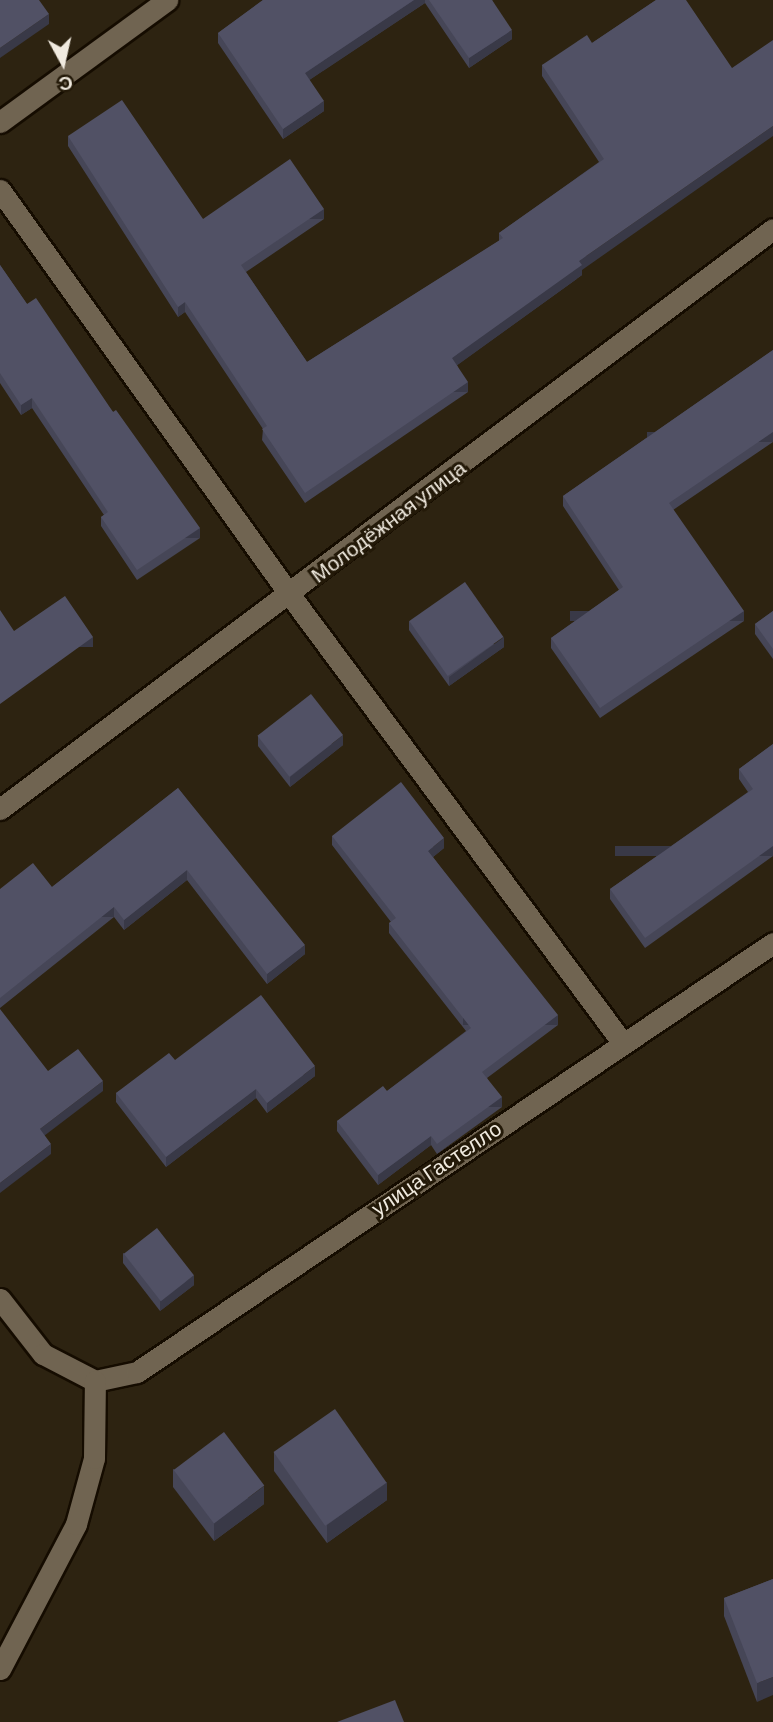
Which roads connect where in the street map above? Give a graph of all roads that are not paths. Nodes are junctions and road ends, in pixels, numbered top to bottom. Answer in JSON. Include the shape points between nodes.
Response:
{"nodes":[{"id":1,"x":167,"y":0,"type":"edge"},
{"id":2,"x":0,"y":122,"type":"edge"},
{"id":3,"x":0,"y":190,"type":"edge"},
{"id":4,"x":773,"y":229,"type":"edge"},
{"id":5,"x":290,"y":595,"type":"junction"},
{"id":6,"x":0,"y":810,"type":"edge"},
{"id":7,"x":773,"y":943,"type":"edge"},
{"id":8,"x":622,"y":1042,"type":"junction"},
{"id":9,"x":0,"y":1299,"type":"edge"},
{"id":10,"x":94,"y":1381,"type":"junction"},
{"id":11,"x":0,"y":1670,"type":"edge"}],
"edges":[{"from":1,"to":2,"type":"street"},
{"from":3,"to":5,"type":"street"},
{"from":4,"to":5,"type":"street","name":"Молодёжная улица"},
{"from":5,"to":6,"type":"street","name":"Молодёжная улица"},
{"from":5,"to":8,"type":"street"},
{"from":7,"to":8,"type":"street","name":"улица Гастелло"},
{"from":8,"to":10,"type":"street","name":"улица Гастелло","via":[[137,1372]]},
{"from":9,"to":10,"type":"street","via":[[43,1354]]},
{"from":10,"to":11,"type":"street","via":[[94,1458],[75,1524]]}]}
